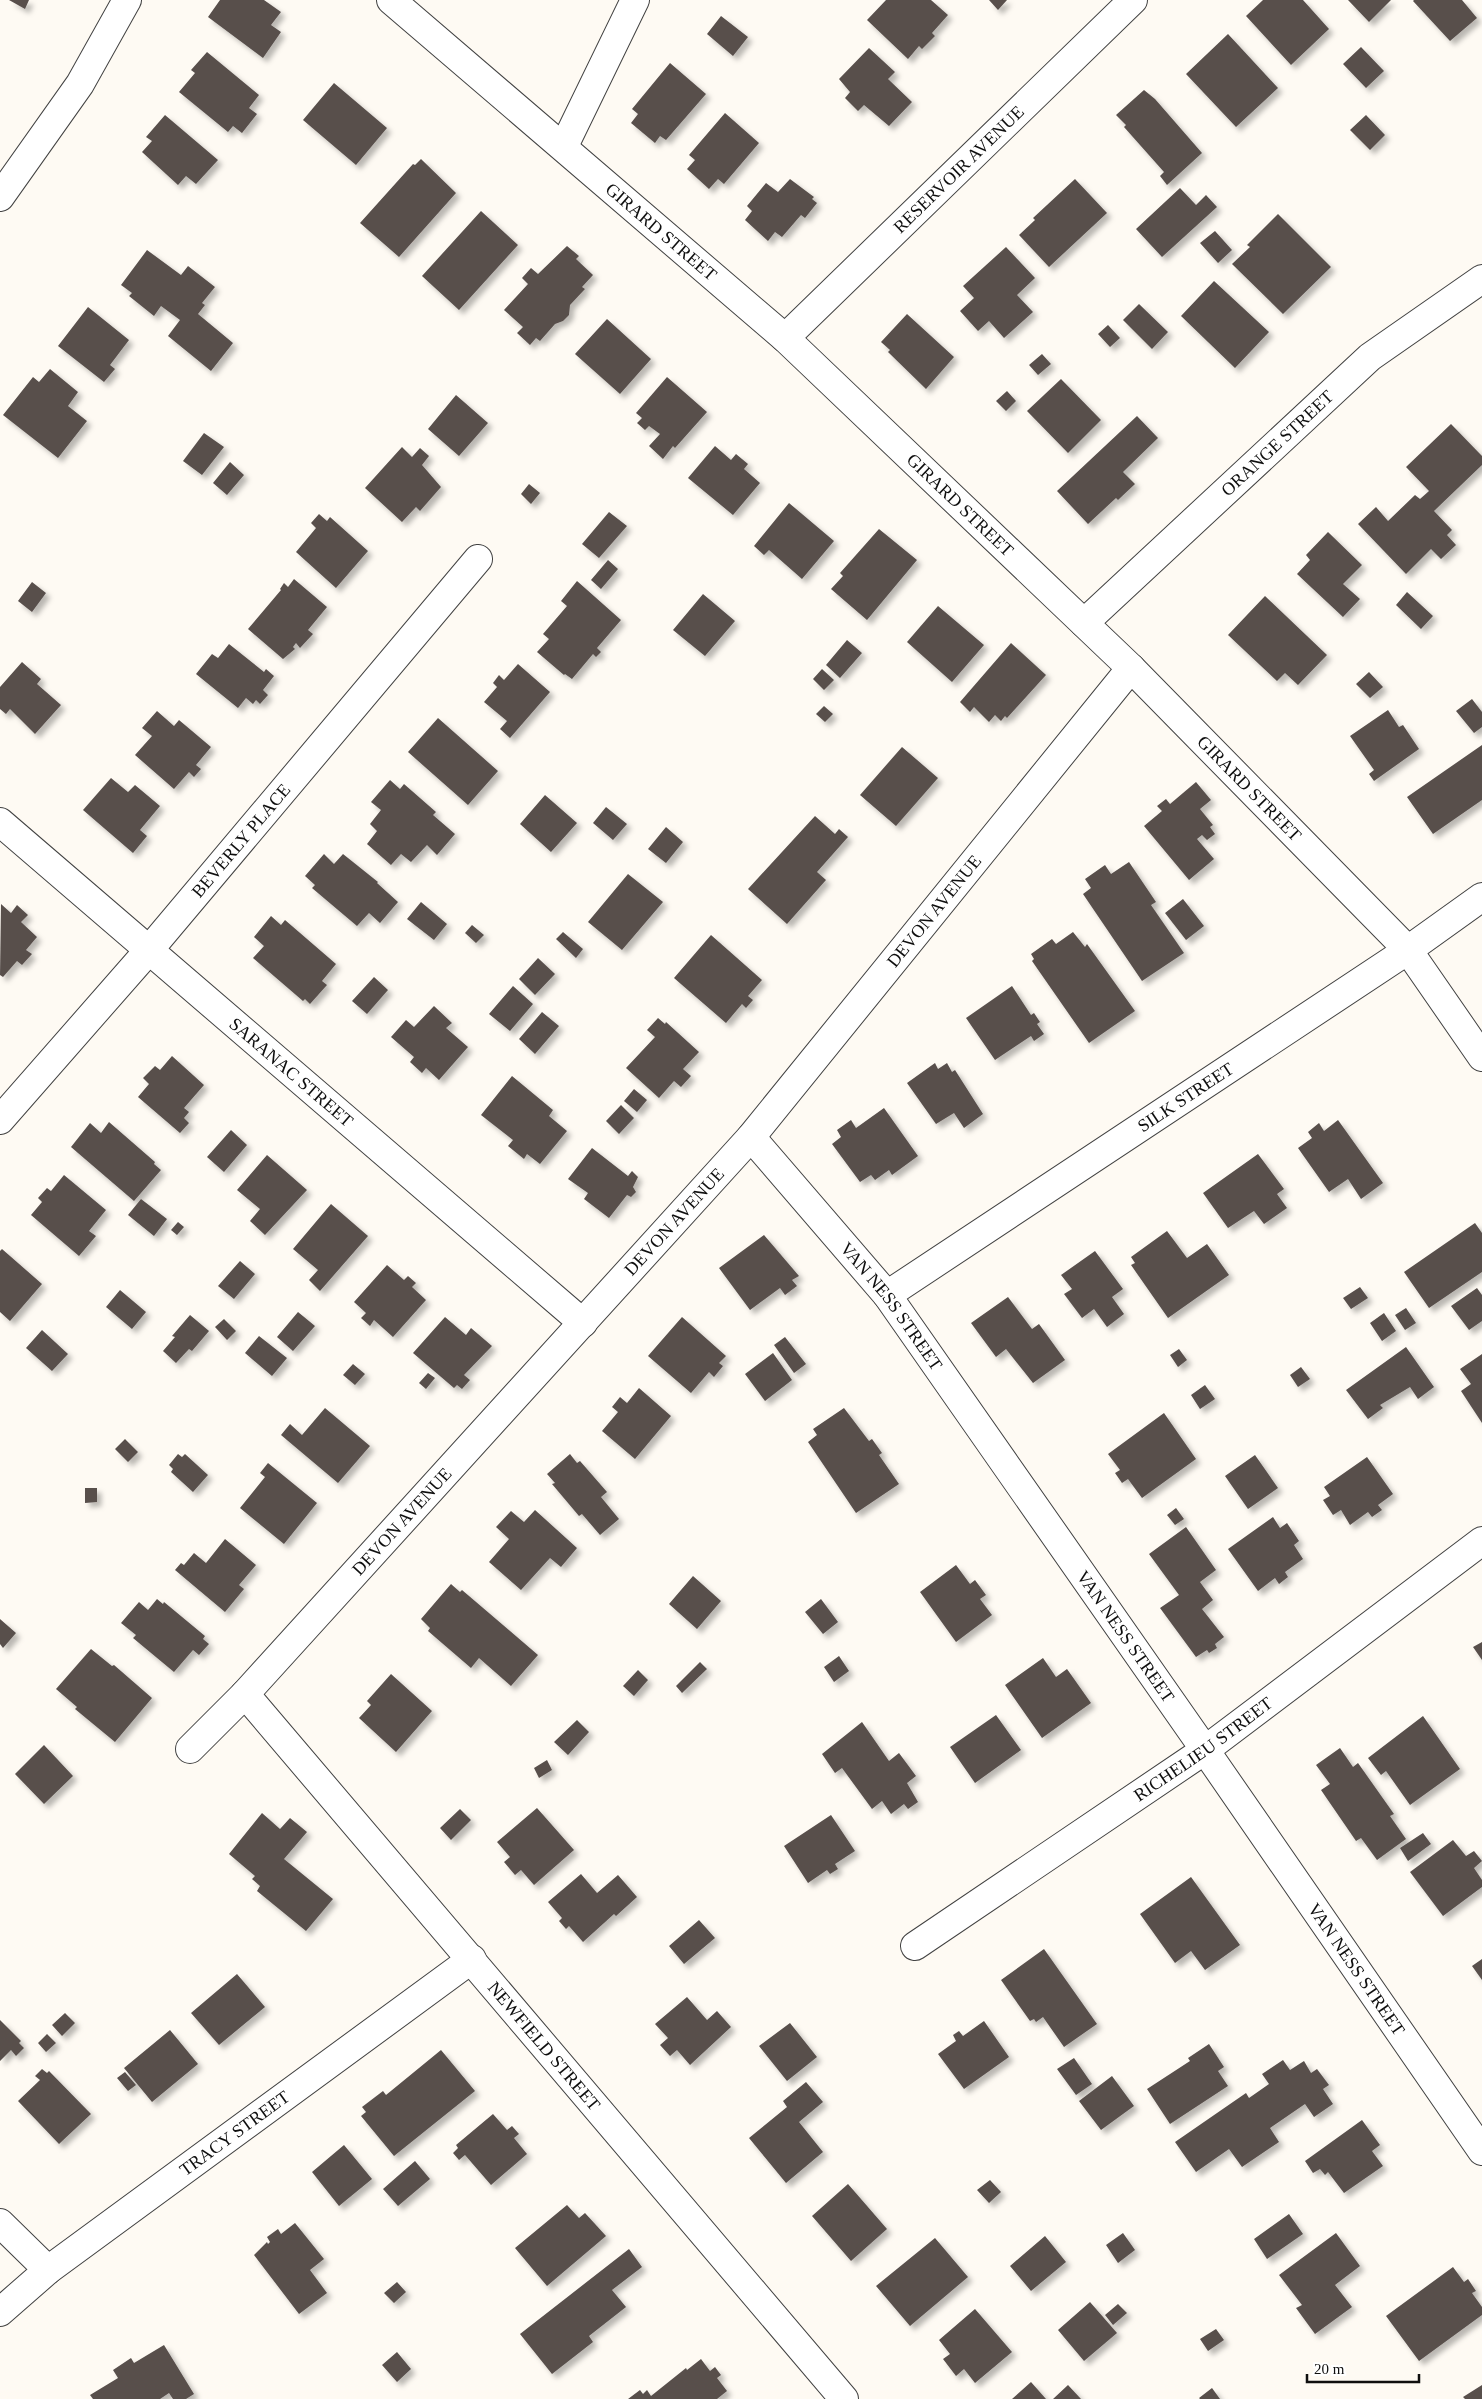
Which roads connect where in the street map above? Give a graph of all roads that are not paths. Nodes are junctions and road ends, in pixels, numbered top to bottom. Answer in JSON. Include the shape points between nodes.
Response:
{"nodes":[{"id":1,"x":127,"y":0,"type":"edge"},
{"id":2,"x":391,"y":0,"type":"edge"},
{"id":3,"x":635,"y":0,"type":"edge"},
{"id":4,"x":1133,"y":0,"type":"edge"},
{"id":5,"x":564,"y":146,"type":"junction"},
{"id":6,"x":0,"y":197,"type":"edge"},
{"id":7,"x":1482,"y":279,"type":"edge"},
{"id":8,"x":785,"y":338,"type":"junction"},
{"id":9,"x":478,"y":559,"type":"dead end"},
{"id":10,"x":1084,"y":623,"type":"junction"},
{"id":11,"x":1131,"y":668,"type":"junction"},
{"id":12,"x":0,"y":822,"type":"edge"},
{"id":13,"x":1482,"y":897,"type":"edge"},
{"id":14,"x":149,"y":950,"type":"junction"},
{"id":15,"x":1408,"y":950,"type":"junction"},
{"id":16,"x":1482,"y":1057,"type":"edge"},
{"id":17,"x":0,"y":1120,"type":"edge"},
{"id":18,"x":751,"y":1137,"type":"junction"},
{"id":19,"x":887,"y":1295,"type":"junction"},
{"id":20,"x":583,"y":1323,"type":"junction"},
{"id":21,"x":1482,"y":1541,"type":"edge"},
{"id":22,"x":245,"y":1694,"type":"junction"},
{"id":23,"x":190,"y":1750,"type":"dead end"},
{"id":24,"x":1206,"y":1750,"type":"junction"},
{"id":25,"x":915,"y":1946,"type":"dead end"},
{"id":26,"x":472,"y":1959,"type":"junction"},
{"id":27,"x":1482,"y":2151,"type":"edge"},
{"id":28,"x":0,"y":2223,"type":"edge"},
{"id":29,"x":48,"y":2270,"type":"junction"},
{"id":30,"x":0,"y":2312,"type":"edge"},
{"id":31,"x":844,"y":2399,"type":"edge"}],
"edges":[{"from":1,"to":6,"type":"street","via":[[80,84]]},
{"from":2,"to":5,"type":"street","name":"GIRARD STREET"},
{"from":3,"to":5,"type":"street"},
{"from":4,"to":8,"type":"street","name":"RESERVOIR AVENUE"},
{"from":5,"to":8,"type":"street","name":"GIRARD STREET"},
{"from":7,"to":10,"type":"street","name":"ORANGE STREET","via":[[1370,357]]},
{"from":8,"to":10,"type":"street","name":"GIRARD STREET"},
{"from":9,"to":14,"type":"street","name":"BEVERLY PLACE"},
{"from":10,"to":11,"type":"street","name":"GIRARD STREET"},
{"from":11,"to":15,"type":"street","name":"GIRARD STREET"},
{"from":11,"to":18,"type":"street","name":"DEVON AVENUE"},
{"from":12,"to":14,"type":"street","name":"SARANAC STREET"},
{"from":13,"to":15,"type":"street","name":"SILK STREET"},
{"from":14,"to":17,"type":"street","name":"BEVERLY PLACE"},
{"from":14,"to":20,"type":"street","name":"SARANAC STREET"},
{"from":15,"to":16,"type":"street","name":"GIRARD STREET"},
{"from":15,"to":19,"type":"street","name":"SILK STREET"},
{"from":18,"to":19,"type":"street","name":"VAN NESS STREET"},
{"from":18,"to":20,"type":"street","name":"DEVON AVENUE"},
{"from":19,"to":24,"type":"street","name":"VAN NESS STREET"},
{"from":20,"to":22,"type":"street","name":"DEVON AVENUE"},
{"from":21,"to":24,"type":"street","name":"RICHELIEU STREET"},
{"from":22,"to":23,"type":"street","name":"DEVON AVENUE"},
{"from":22,"to":26,"type":"street","name":"NEWFIELD STREET"},
{"from":24,"to":25,"type":"street","name":"RICHELIEU STREET"},
{"from":24,"to":27,"type":"street","name":"VAN NESS STREET"},
{"from":26,"to":29,"type":"street","name":"TRACY STREET"},
{"from":26,"to":31,"type":"street","name":"NEWFIELD STREET"},
{"from":28,"to":29,"type":"street"},
{"from":29,"to":30,"type":"street","name":"TRACY STREET"}]}
